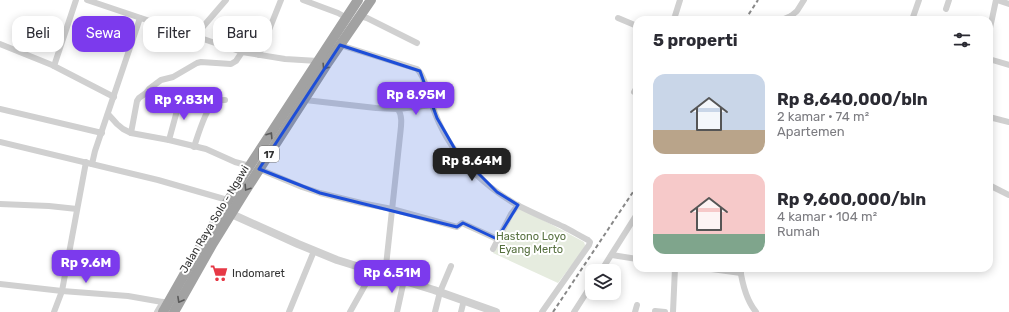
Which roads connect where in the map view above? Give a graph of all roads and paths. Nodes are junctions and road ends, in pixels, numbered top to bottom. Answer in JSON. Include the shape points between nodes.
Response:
{"nodes":[{"id":1,"x":76,"y":0,"type":"edge"},
{"id":2,"x":87,"y":0,"type":"edge"},
{"id":3,"x":226,"y":0,"type":"edge"},
{"id":4,"x":281,"y":0,"type":"edge"},
{"id":5,"x":303,"y":0,"type":"edge"},
{"id":6,"x":358,"y":0,"type":"edge"},
{"id":7,"x":370,"y":0,"type":"edge"},
{"id":8,"x":680,"y":0,"type":"edge"},
{"id":9,"x":804,"y":0,"type":"edge"},
{"id":10,"x":919,"y":0,"type":"edge"},
{"id":11,"x":949,"y":0,"type":"edge"},
{"id":12,"x":996,"y":0,"type":"edge"},
{"id":13,"x":1009,"y":4,"type":"edge"},
{"id":14,"x":946,"y":9,"type":"dead end"},
{"id":15,"x":360,"y":16,"type":"junction"},
{"id":16,"x":675,"y":16,"type":"edge"},
{"id":17,"x":793,"y":16,"type":"edge"},
{"id":18,"x":913,"y":16,"type":"edge"},
{"id":19,"x":993,"y":16,"type":"edge"},
{"id":20,"x":140,"y":18,"type":"junction"},
{"id":21,"x":347,"y":18,"type":"junction"},
{"id":22,"x":618,"y":18,"type":"dead end"},
{"id":23,"x":143,"y":19,"type":"edge"},
{"id":24,"x":205,"y":24,"type":"edge"},
{"id":25,"x":633,"y":24,"type":"edge"},
{"id":26,"x":417,"y":43,"type":"dead end"},
{"id":27,"x":0,"y":44,"type":"edge"},
{"id":28,"x":340,"y":45,"type":"junction"},
{"id":29,"x":242,"y":52,"type":"joint"},
{"id":30,"x":259,"y":55,"type":"junction"},
{"id":31,"x":993,"y":60,"type":"edge"},
{"id":32,"x":318,"y":62,"type":"junction"},
{"id":33,"x":1009,"y":65,"type":"edge"},
{"id":34,"x":54,"y":66,"type":"junction"},
{"id":35,"x":181,"y":96,"type":"dead end"},
{"id":36,"x":114,"y":97,"type":"junction"},
{"id":37,"x":225,"y":100,"type":"dead end"},
{"id":38,"x":305,"y":100,"type":"junction"},
{"id":39,"x":432,"y":105,"type":"junction"},
{"id":40,"x":0,"y":109,"type":"edge"},
{"id":41,"x":398,"y":109,"type":"junction"},
{"id":42,"x":108,"y":114,"type":"junction"},
{"id":43,"x":993,"y":118,"type":"edge"},
{"id":44,"x":1009,"y":122,"type":"edge"},
{"id":45,"x":131,"y":133,"type":"junction"},
{"id":46,"x":102,"y":134,"type":"junction"},
{"id":47,"x":169,"y":140,"type":"junction"},
{"id":48,"x":0,"y":142,"type":"edge"},
{"id":49,"x":194,"y":146,"type":"junction"},
{"id":50,"x":89,"y":163,"type":"junction"},
{"id":51,"x":254,"y":168,"type":"junction"},
{"id":52,"x":993,"y":187,"type":"edge"},
{"id":53,"x":1009,"y":195,"type":"edge"},
{"id":54,"x":233,"y":202,"type":"junction"},
{"id":55,"x":0,"y":204,"type":"edge"},
{"id":56,"x":518,"y":205,"type":"junction"},
{"id":57,"x":77,"y":209,"type":"junction"},
{"id":58,"x":392,"y":209,"type":"junction"},
{"id":59,"x":227,"y":212,"type":"junction"},
{"id":60,"x":633,"y":221,"type":"edge"},
{"id":61,"x":497,"y":240,"type":"junction"},
{"id":62,"x":492,"y":248,"type":"dead end"},
{"id":63,"x":314,"y":251,"type":"junction"},
{"id":64,"x":612,"y":255,"type":"junction"},
{"id":65,"x":633,"y":258,"type":"edge"},
{"id":66,"x":606,"y":264,"type":"edge"},
{"id":67,"x":451,"y":266,"type":"dead end"},
{"id":68,"x":373,"y":271,"type":"junction"},
{"id":69,"x":676,"y":272,"type":"edge"},
{"id":70,"x":742,"y":272,"type":"edge"},
{"id":71,"x":385,"y":275,"type":"junction"},
{"id":72,"x":404,"y":280,"type":"junction"},
{"id":73,"x":0,"y":284,"type":"edge"},
{"id":74,"x":62,"y":291,"type":"junction"},
{"id":75,"x":440,"y":292,"type":"junction"},
{"id":76,"x":585,"y":295,"type":"edge"},
{"id":77,"x":464,"y":300,"type":"junction"},
{"id":78,"x":165,"y":306,"type":"edge"},
{"id":79,"x":637,"y":306,"type":"dead end"},
{"id":80,"x":655,"y":311,"type":"dead end"},
{"id":81,"x":54,"y":312,"type":"edge"},
{"id":82,"x":156,"y":312,"type":"edge"},
{"id":83,"x":174,"y":312,"type":"edge"},
{"id":84,"x":289,"y":312,"type":"edge"},
{"id":85,"x":350,"y":312,"type":"edge"},
{"id":86,"x":397,"y":312,"type":"edge"},
{"id":87,"x":435,"y":312,"type":"edge"},
{"id":88,"x":461,"y":312,"type":"edge"},
{"id":89,"x":496,"y":312,"type":"edge"},
{"id":90,"x":542,"y":312,"type":"edge"},
{"id":91,"x":574,"y":312,"type":"edge"},
{"id":92,"x":635,"y":312,"type":"edge"},
{"id":93,"x":665,"y":312,"type":"edge"},
{"id":94,"x":674,"y":312,"type":"edge"},
{"id":95,"x":756,"y":312,"type":"edge"}],
"edges":[{"from":1,"to":34,"type":"street"},
{"from":2,"to":20,"type":"street"},
{"from":3,"to":24,"type":"street"},
{"from":4,"to":30,"type":"street"},
{"from":5,"to":21,"type":"street"},
{"from":6,"to":21,"type":"highway","name":"Jalan Raya Solo - Ngawi","number":"17"},
{"from":7,"to":15,"type":"highway","name":"Jalan Raya Solo - Ngawi","number":"17"},
{"from":8,"to":16,"type":"street"},
{"from":9,"to":17,"type":"street"},
{"from":10,"to":18,"type":"street"},
{"from":11,"to":14,"type":"street"},
{"from":12,"to":13,"type":"street"},
{"from":12,"to":19,"type":"street"},
{"from":15,"to":26,"type":"street"},
{"from":15,"to":28,"type":"highway","name":"Jalan Raya Solo - Ngawi","number":"17"},
{"from":20,"to":23,"type":"street"},
{"from":20,"to":36,"type":"street"},
{"from":21,"to":32,"type":"highway","name":"Jalan Raya Solo - Ngawi","number":"17"},
{"from":22,"to":25,"type":"street"},
{"from":27,"to":34,"type":"street"},
{"from":28,"to":38,"type":"highway","name":"Jalan Raya Solo - Ngawi","number":"17","one_way":true},
{"from":28,"to":39,"type":"street","via":[[417,69],[423,78]]},
{"from":29,"to":30,"type":"street"},
{"from":29,"to":45,"type":"street","via":[[231,64],[197,63],[173,77],[156,83],[137,101]]},
{"from":30,"to":32,"type":"street"},
{"from":31,"to":33,"type":"street"},
{"from":51,"to":32,"type":"highway","name":"Jalan Raya Solo - Ngawi","number":"17","one_way":true},
{"from":34,"to":36,"type":"street"},
{"from":35,"to":47,"type":"street"},
{"from":36,"to":42,"type":"street"},
{"from":37,"to":49,"type":"street","via":[[217,100],[209,109]]},
{"from":38,"to":41,"type":"street"},
{"from":38,"to":51,"type":"highway","name":"Jalan Raya Solo - Ngawi","number":"17"},
{"from":39,"to":41,"type":"street"},
{"from":39,"to":56,"type":"street","via":[[447,139],[464,161],[497,192]]},
{"from":40,"to":46,"type":"street"},
{"from":41,"to":58,"type":"street","via":[[402,119]]},
{"from":42,"to":45,"type":"street","via":[[123,129]]},
{"from":42,"to":46,"type":"street"},
{"from":43,"to":44,"type":"street"},
{"from":45,"to":47,"type":"street"},
{"from":46,"to":50,"type":"street"},
{"from":47,"to":49,"type":"street"},
{"from":48,"to":50,"type":"street"},
{"from":49,"to":51,"type":"street"},
{"from":50,"to":54,"type":"street"},
{"from":50,"to":57,"type":"street"},
{"from":51,"to":54,"type":"highway","name":"Jalan Raya Solo - Ngawi","number":"17"},
{"from":51,"to":58,"type":"street","via":[[302,188]]},
{"from":52,"to":53,"type":"street"},
{"from":54,"to":59,"type":"highway","name":"Jalan Raya Solo - Ngawi","number":"17"},
{"from":55,"to":57,"type":"street"},
{"from":56,"to":61,"type":"street"},
{"from":56,"to":90,"type":"street","via":[[590,242]]},
{"from":57,"to":74,"type":"street"},
{"from":58,"to":61,"type":"street","via":[[458,228],[462,223]]},
{"from":58,"to":71,"type":"street"},
{"from":59,"to":63,"type":"street"},
{"from":59,"to":78,"type":"highway","name":"Jalan Raya Solo - Ngawi","number":"17","via":[[197,252]]},
{"from":59,"to":83,"type":"highway","name":"Jalan Raya Solo - Ngawi","number":"17","one_way":true},
{"from":60,"to":64,"type":"street"},
{"from":61,"to":62,"type":"street"},
{"from":63,"to":68,"type":"street"},
{"from":63,"to":84,"type":"street"},
{"from":64,"to":65,"type":"street"},
{"from":64,"to":66,"type":"street"},
{"from":67,"to":75,"type":"street"},
{"from":68,"to":71,"type":"street"},
{"from":68,"to":85,"type":"street"},
{"from":69,"to":94,"type":"street"},
{"from":70,"to":95,"type":"street","via":[[750,303]]},
{"from":71,"to":72,"type":"street"},
{"from":72,"to":75,"type":"street"},
{"from":72,"to":86,"type":"street"},
{"from":73,"to":74,"type":"street"},
{"from":74,"to":78,"type":"street","via":[[128,296]]},
{"from":74,"to":81,"type":"street"},
{"from":75,"to":77,"type":"street"},
{"from":75,"to":87,"type":"street"},
{"from":76,"to":91,"type":"street"},
{"from":77,"to":88,"type":"street"},
{"from":77,"to":89,"type":"street"},
{"from":78,"to":82,"type":"street"},
{"from":79,"to":92,"type":"street"},
{"from":80,"to":93,"type":"street"}]}
